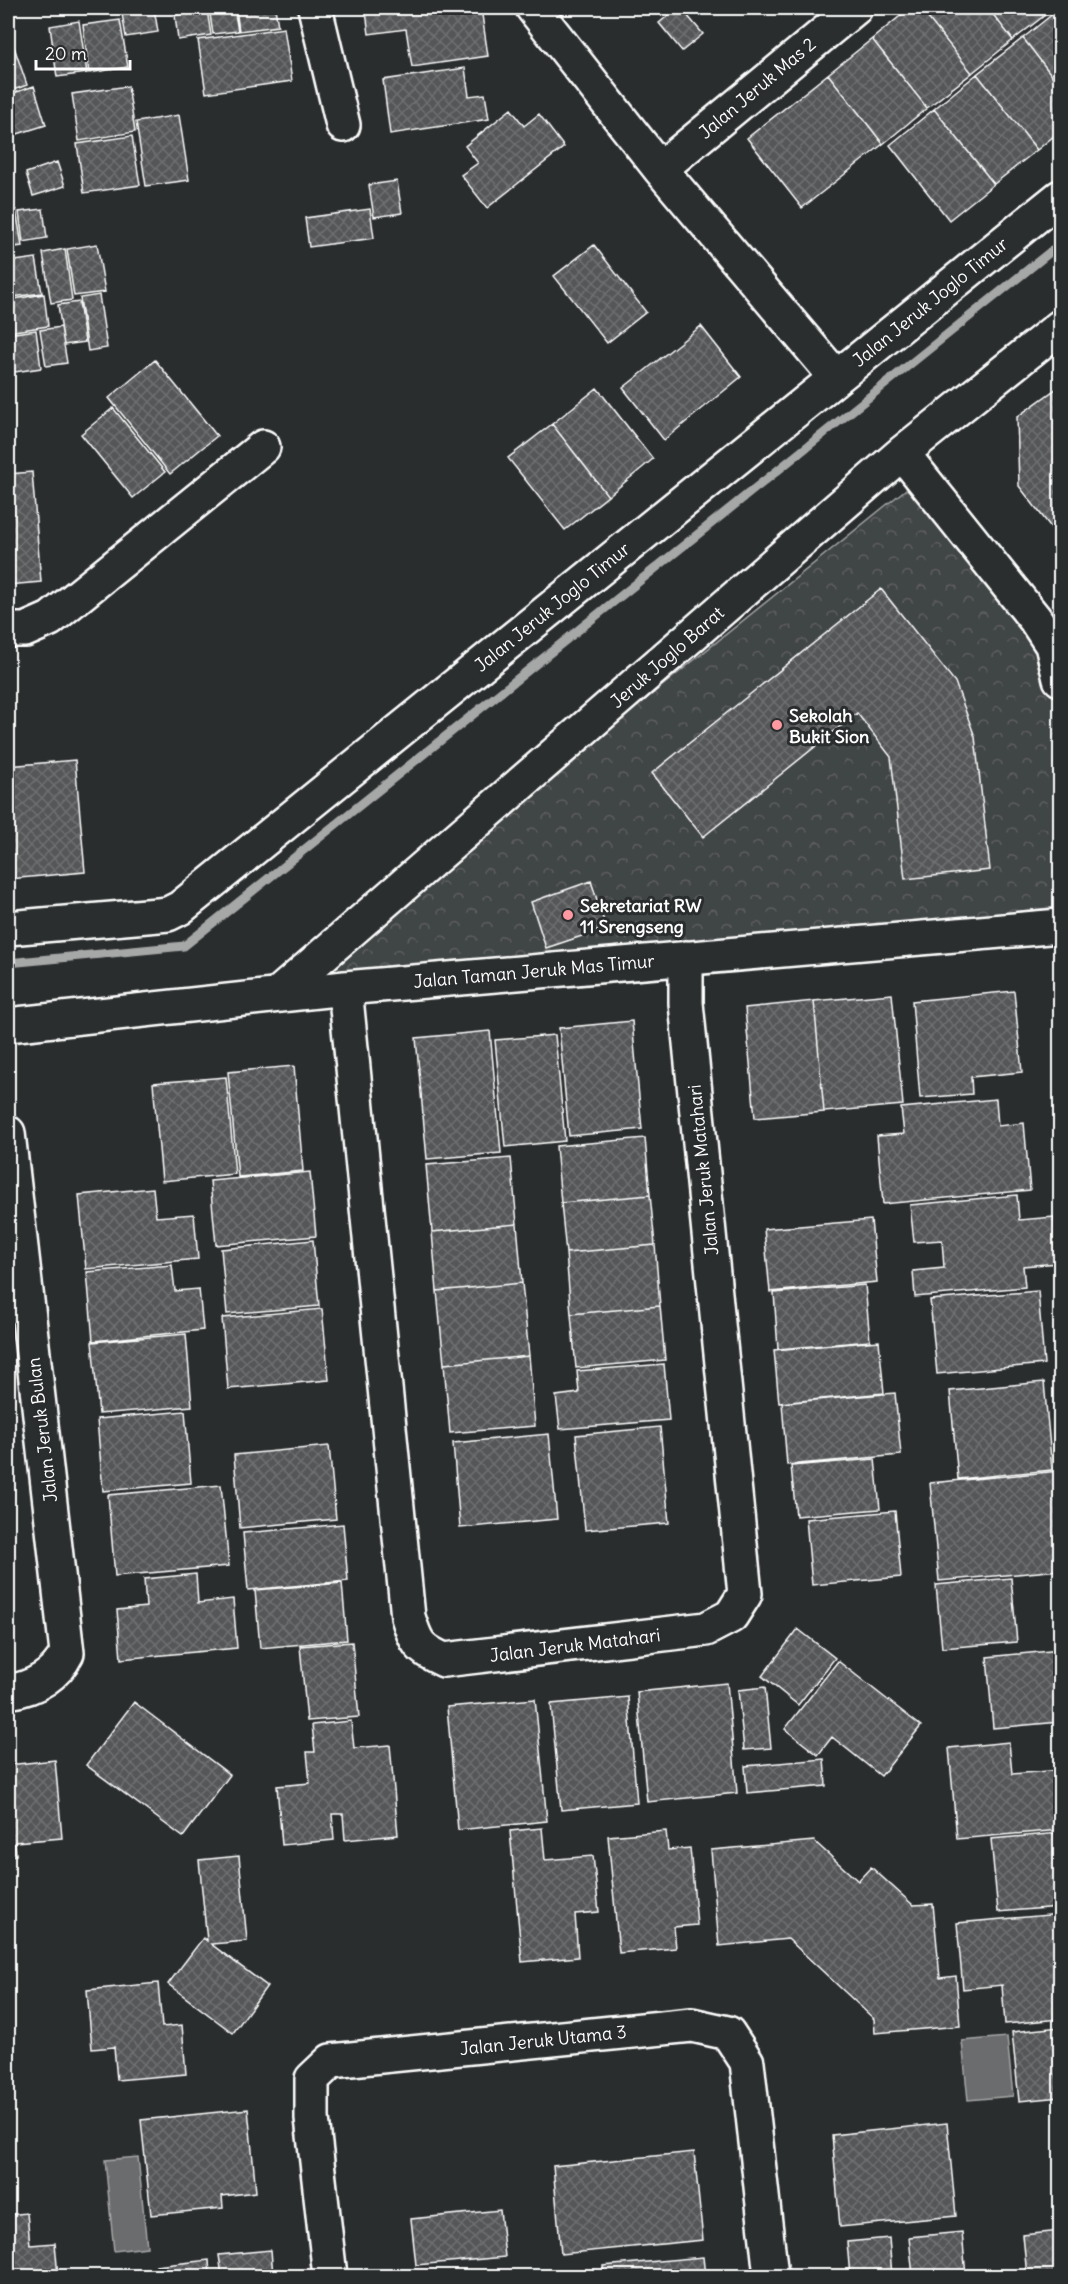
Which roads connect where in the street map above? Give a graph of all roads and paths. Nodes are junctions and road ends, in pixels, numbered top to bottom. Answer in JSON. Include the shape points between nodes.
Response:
{"nodes":[{"id":1,"x":315,"y":8,"type":"edge"},
{"id":2,"x":533,"y":8,"type":"edge"},
{"id":3,"x":855,"y":8,"type":"edge"},
{"id":4,"x":344,"y":125,"type":"dead end"},
{"id":5,"x":660,"y":169,"type":"junction"},
{"id":6,"x":1060,"y":197,"type":"edge"},
{"id":7,"x":1060,"y":327,"type":"edge"},
{"id":8,"x":836,"y":377,"type":"junction"},
{"id":9,"x":263,"y":447,"type":"dead end"},
{"id":10,"x":902,"y":453,"type":"junction"},
{"id":11,"x":8,"y":630,"type":"edge"},
{"id":12,"x":1060,"y":679,"type":"edge"},
{"id":13,"x":1060,"y":926,"type":"edge"},
{"id":14,"x":8,"y":928,"type":"edge"},
{"id":15,"x":686,"y":958,"type":"junction"},
{"id":16,"x":345,"y":988,"type":"junction"},
{"id":17,"x":279,"y":994,"type":"junction"},
{"id":18,"x":8,"y":1025,"type":"edge"},
{"id":19,"x":8,"y":1133,"type":"edge"},
{"id":20,"x":8,"y":1692,"type":"edge"},
{"id":21,"x":330,"y":2277,"type":"edge"},
{"id":22,"x":771,"y":2277,"type":"edge"}],
"edges":[{"from":1,"to":4,"type":"street"},
{"from":2,"to":5,"type":"street"},
{"from":3,"to":5,"type":"street","name":"Jalan Jeruk Mas 2"},
{"from":5,"to":8,"type":"street"},
{"from":6,"to":8,"type":"street","name":"Jalan Jeruk Joglo Timur"},
{"from":7,"to":10,"type":"street","name":"Jeruk Joglo Barat"},
{"from":8,"to":14,"type":"street","name":"Jalan Jeruk Joglo Timur","via":[[180,908],[168,914]]},
{"from":9,"to":11,"type":"street","via":[[50,619],[25,630]]},
{"from":10,"to":12,"type":"street","via":[[1035,619],[1052,645]]},
{"from":10,"to":17,"type":"street","name":"Jeruk Joglo Barat"},
{"from":13,"to":15,"type":"street","name":"Jalan Taman Jeruk Mas Timur"},
{"from":15,"to":16,"type":"street","name":"Jalan Taman Jeruk Mas Timur"},
{"from":15,"to":16,"type":"street","name":"Jalan Jeruk Matahari","via":[[686,1003],[745,1594],[731,1616],[706,1629],[444,1660],[427,1653],[417,1643],[408,1617]]},
{"from":16,"to":17,"type":"street","name":"Jalan Taman Jeruk Mas Timur"},
{"from":17,"to":18,"type":"street","name":"Jalan Taman Jeruk Mas Timur"},
{"from":19,"to":20,"type":"street","name":"Jalan Jeruk Bulan","via":[[67,1653],[59,1669],[27,1689]]},
{"from":21,"to":22,"type":"street","name":"Jalan Jeruk Utama 3","via":[[312,2118],[312,2079],[331,2061],[692,2025],[728,2033],[747,2062]]}]}
